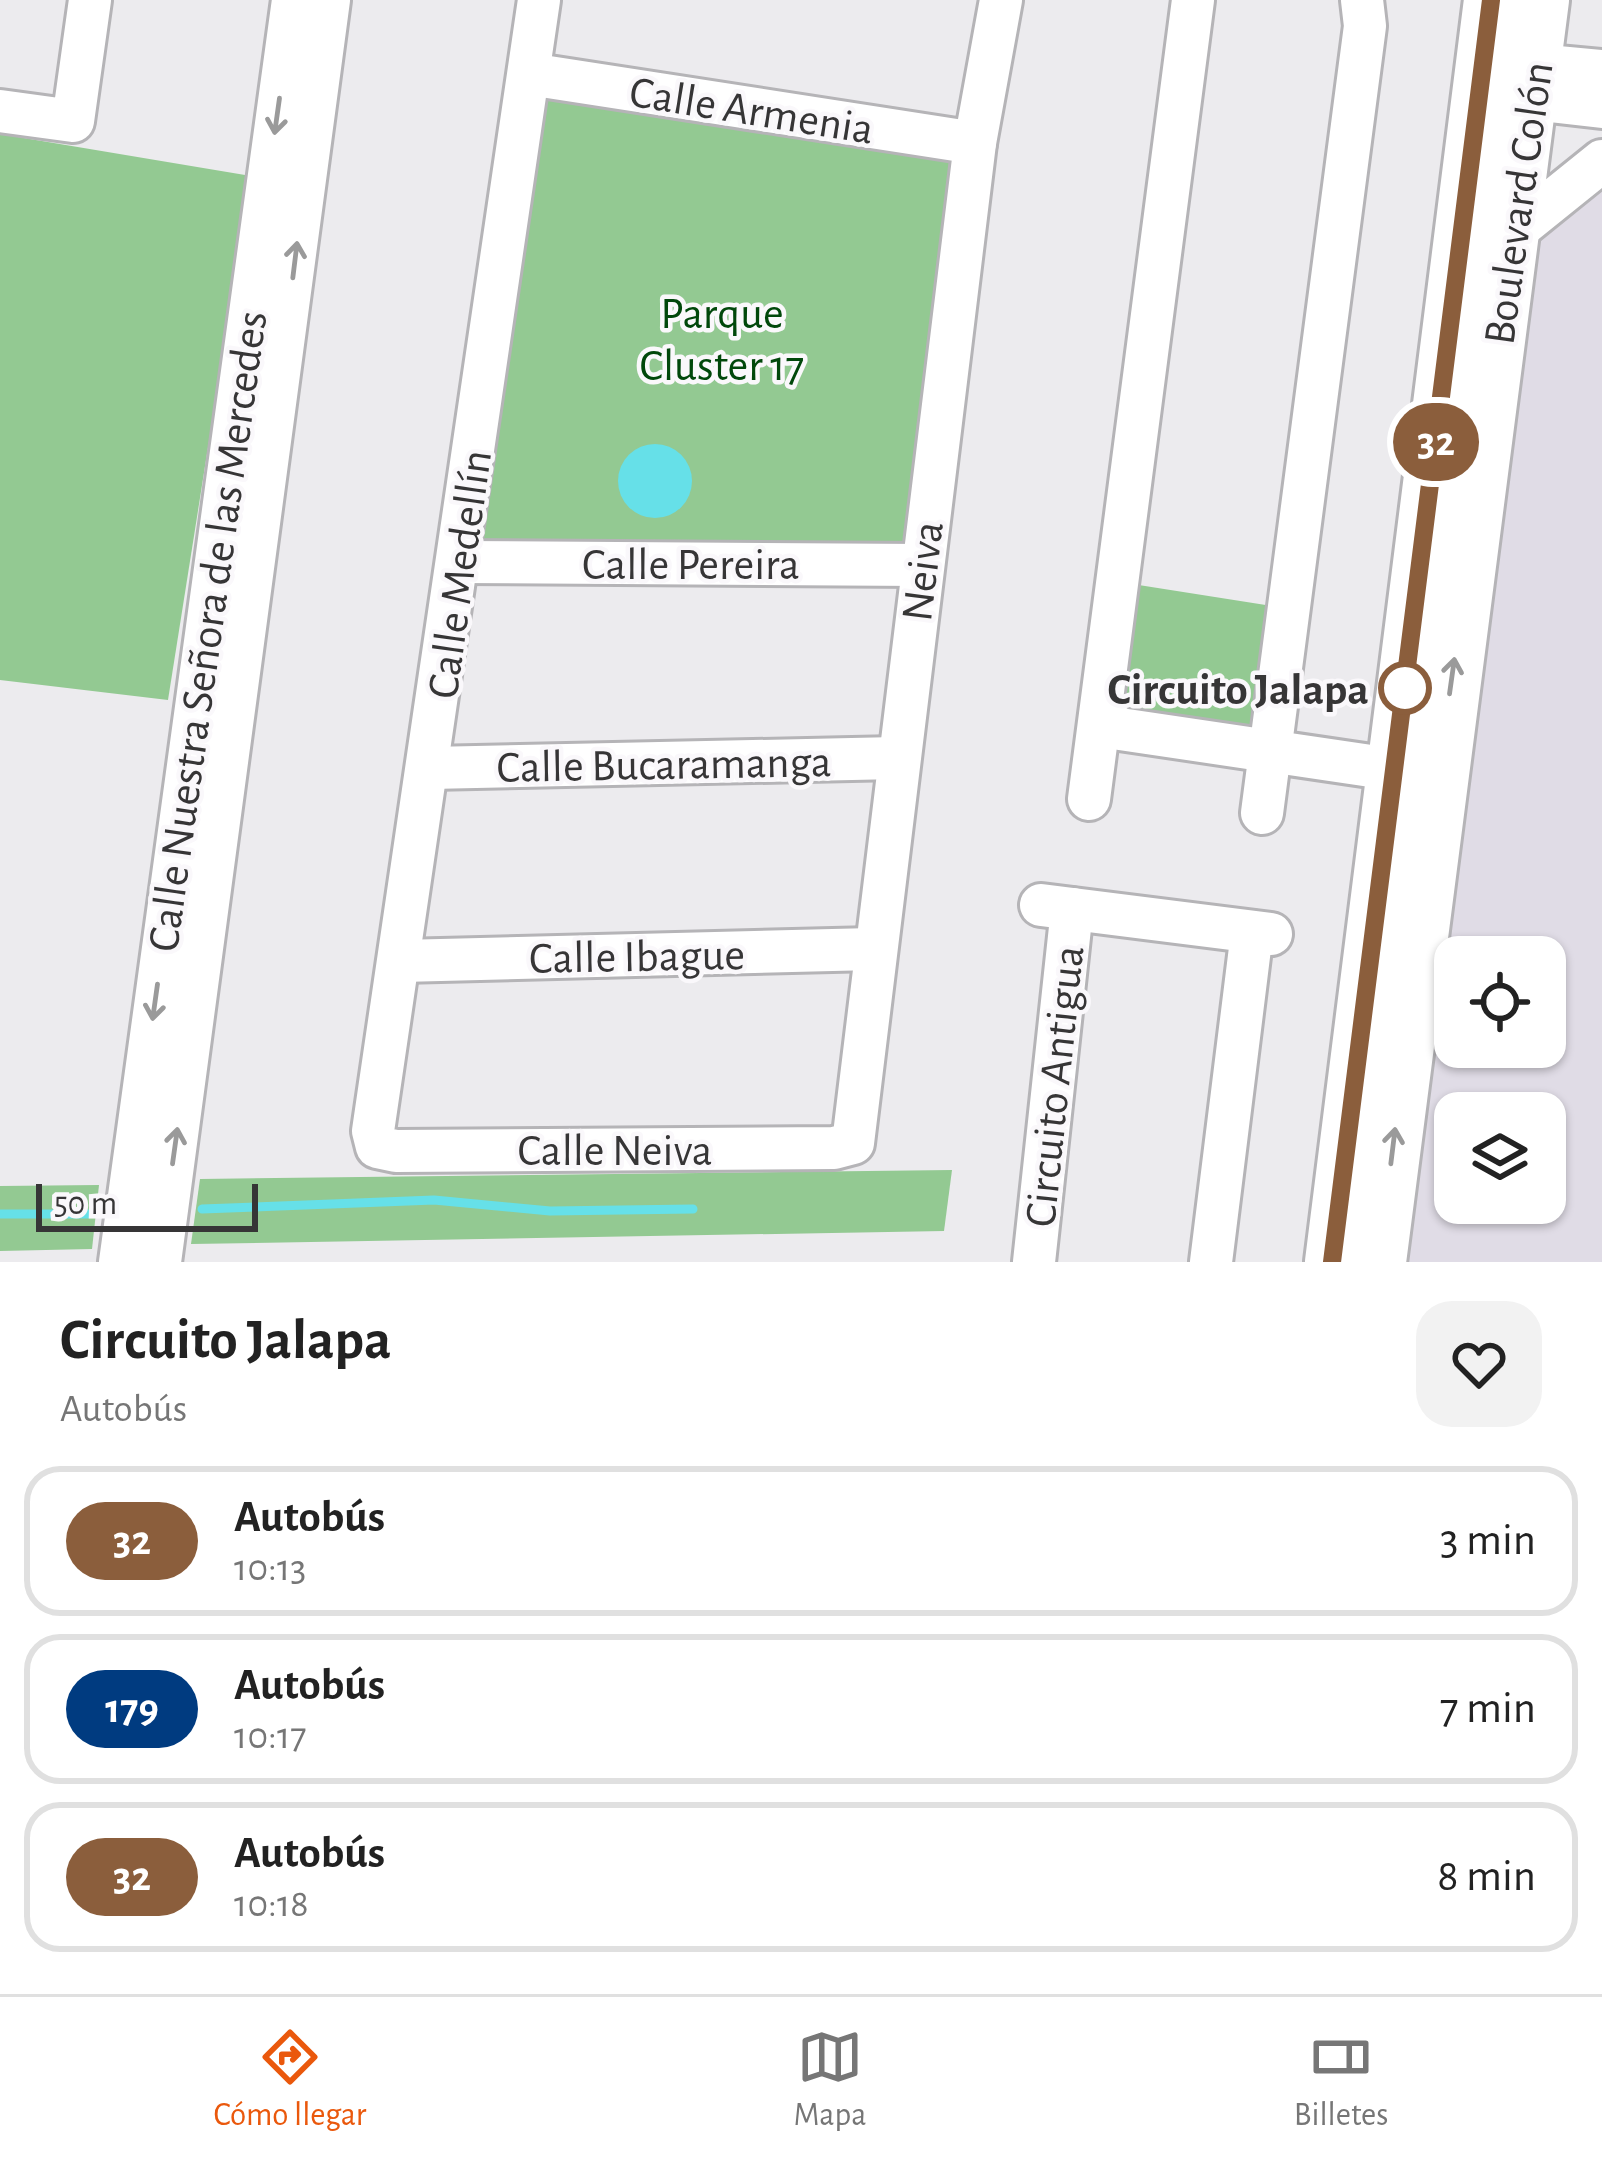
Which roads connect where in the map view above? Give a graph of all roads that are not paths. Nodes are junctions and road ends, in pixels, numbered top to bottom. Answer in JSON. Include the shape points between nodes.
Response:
{"nodes":[{"id":1,"x":90,"y":0,"type":"edge"},
{"id":2,"x":293,"y":0,"type":"edge"},
{"id":3,"x":328,"y":0,"type":"edge"},
{"id":4,"x":539,"y":0,"type":"edge"},
{"id":5,"x":1001,"y":0,"type":"edge"},
{"id":6,"x":1193,"y":0,"type":"edge"},
{"id":7,"x":1362,"y":0,"type":"edge"},
{"id":8,"x":1542,"y":0,"type":"edge"},
{"id":9,"x":1487,"y":9,"type":"edge"},
{"id":10,"x":1602,"y":71,"type":"edge"},
{"id":11,"x":529,"y":74,"type":"junction"},
{"id":12,"x":1534,"y":82,"type":"junction"},
{"id":13,"x":1602,"y":107,"type":"edge"},
{"id":14,"x":0,"y":111,"type":"edge"},
{"id":15,"x":975,"y":143,"type":"junction"},
{"id":16,"x":1602,"y":161,"type":"edge"},
{"id":17,"x":1514,"y":232,"type":"junction"},
{"id":18,"x":236,"y":557,"type":"junction"},
{"id":19,"x":460,"y":562,"type":"junction"},
{"id":20,"x":922,"y":565,"type":"junction"},
{"id":21,"x":1101,"y":716,"type":"junction"},
{"id":22,"x":1273,"y":739,"type":"junction"},
{"id":23,"x":897,"y":758,"type":"junction"},
{"id":24,"x":1418,"y":758,"type":"junction"},
{"id":25,"x":430,"y":768,"type":"junction"},
{"id":26,"x":1089,"y":799,"type":"dead end"},
{"id":27,"x":1262,"y":813,"type":"dead end"},
{"id":28,"x":873,"y":950,"type":"junction"},
{"id":29,"x":401,"y":961,"type":"junction"},
{"id":30,"x":853,"y":1143,"type":"joint"},
{"id":31,"x":377,"y":1147,"type":"joint"},
{"id":32,"x":120,"y":1262,"type":"edge"},
{"id":33,"x":160,"y":1262,"type":"edge"},
{"id":34,"x":1034,"y":1262,"type":"edge"},
{"id":35,"x":1211,"y":1262,"type":"edge"},
{"id":36,"x":1332,"y":1262,"type":"edge"},
{"id":37,"x":1379,"y":1262,"type":"edge"}],
"edges":[{"from":1,"to":14,"type":"street","via":[[73,121]]},
{"from":2,"to":18,"type":"street","name":"Calle Nuestra Señora de las Mercedes","one_way":true},
{"from":18,"to":3,"type":"street","name":"Calle Nuestra Señora de las Mercedes","one_way":true},
{"from":4,"to":11,"type":"street","name":"Calle Medellín"},
{"from":5,"to":15,"type":"street","name":"Neiva"},
{"from":6,"to":21,"type":"street"},
{"from":7,"to":22,"type":"street","via":[[1365,26]]},
{"from":8,"to":12,"type":"main road","name":"Boulevard Colón"},
{"from":9,"to":24,"type":"main road","name":"Boulevard Colón"},
{"from":10,"to":12,"type":"street"},
{"from":11,"to":15,"type":"street","name":"Calle Armenia"},
{"from":11,"to":19,"type":"street","name":"Calle Medellín"},
{"from":12,"to":13,"type":"street"},
{"from":12,"to":17,"type":"main road","name":"Boulevard Colón"},
{"from":15,"to":20,"type":"street","name":"Neiva"},
{"from":16,"to":17,"type":"street"},
{"from":24,"to":17,"type":"main road","name":"Boulevard Colón","one_way":true},
{"from":18,"to":32,"type":"street","name":"Calle Nuestra Señora de las Mercedes","one_way":true},
{"from":33,"to":18,"type":"street","name":"Calle Nuestra Señora de las Mercedes","one_way":true},
{"from":19,"to":20,"type":"street","name":"Calle Pereira"},
{"from":19,"to":25,"type":"street","name":"Calle Medellín"},
{"from":20,"to":23,"type":"street","name":"Neiva"},
{"from":21,"to":22,"type":"street","via":[[1120,729]]},
{"from":21,"to":26,"type":"street"},
{"from":22,"to":24,"type":"street"},
{"from":22,"to":27,"type":"street"},
{"from":23,"to":25,"type":"street","name":"Calle Bucaramanga"},
{"from":23,"to":28,"type":"street","name":"Neiva"},
{"from":24,"to":36,"type":"main road","name":"Boulevard Colón"},
{"from":37,"to":24,"type":"main road","name":"Boulevard Colón","one_way":true},
{"from":25,"to":29,"type":"street","name":"Calle Medellín"},
{"from":28,"to":29,"type":"street","name":"Calle Ibague"},
{"from":28,"to":30,"type":"street","name":"Neiva"},
{"from":29,"to":31,"type":"street","name":"Calle Medellín","via":[[373,1131]]},
{"from":30,"to":31,"type":"street","name":"Calle Neiva"},
{"from":34,"to":35,"type":"street","name":"Circuito Antigua","via":[[1057,907],[1261,933]]}]}
